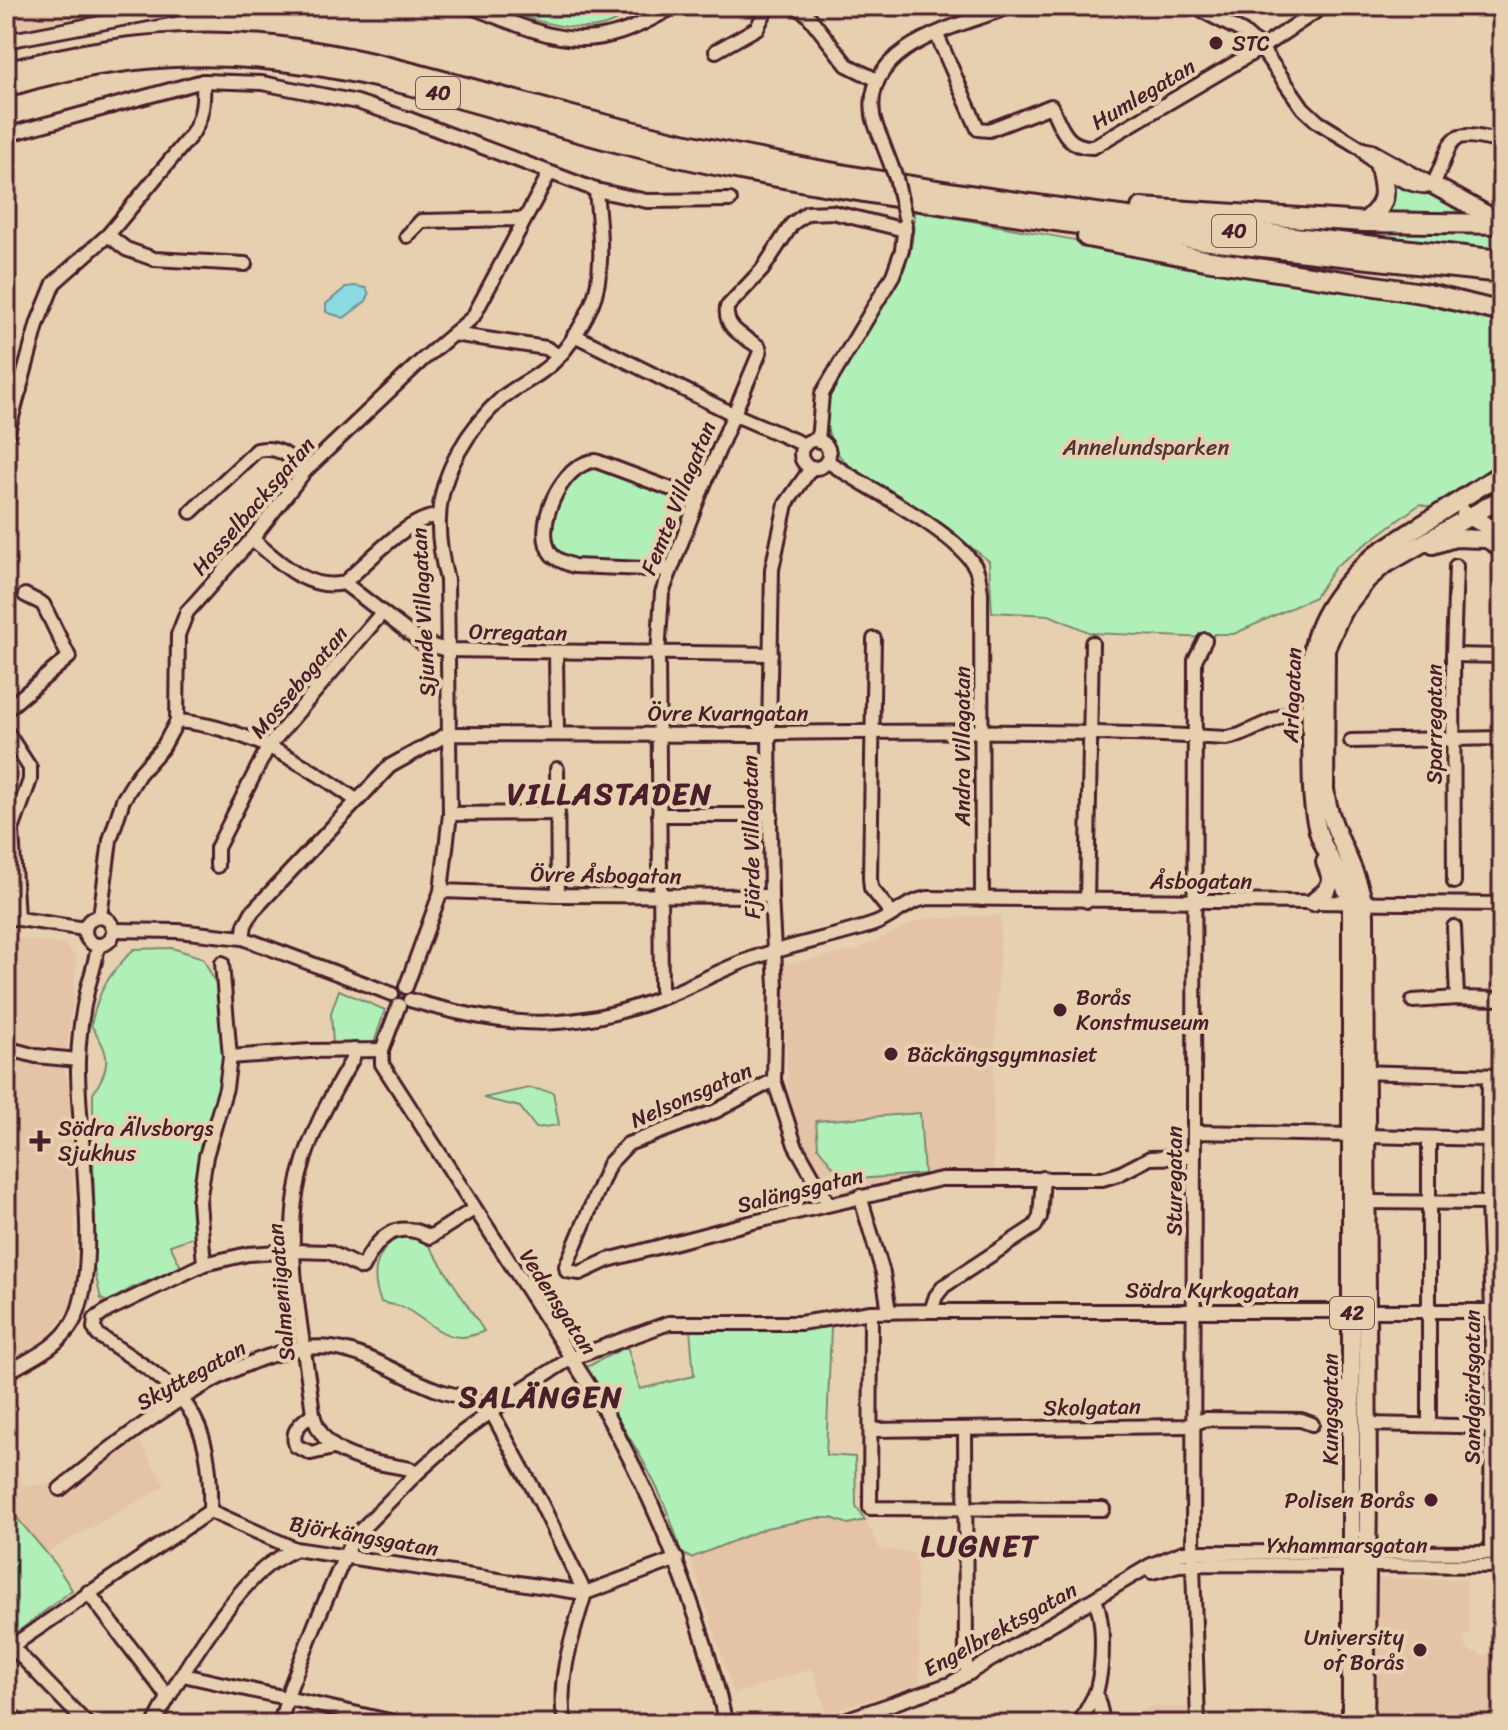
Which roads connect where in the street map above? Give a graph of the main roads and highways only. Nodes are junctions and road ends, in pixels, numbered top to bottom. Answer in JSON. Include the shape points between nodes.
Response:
{"nodes":[{"id":1,"x":6,"y":72,"type":"edge"},
{"id":2,"x":6,"y":87,"type":"edge"},
{"id":3,"x":1380,"y":167,"type":"road end"},
{"id":4,"x":1433,"y":185,"type":"road end"},
{"id":5,"x":971,"y":203,"type":"junction"},
{"id":6,"x":1365,"y":222,"type":"junction"},
{"id":7,"x":1502,"y":223,"type":"edge"},
{"id":8,"x":1502,"y":260,"type":"edge"},
{"id":9,"x":1502,"y":273,"type":"edge"},
{"id":10,"x":1502,"y":312,"type":"edge"},
{"id":11,"x":1502,"y":476,"type":"edge"},
{"id":12,"x":1502,"y":498,"type":"edge"},
{"id":13,"x":1444,"y":512,"type":"junction"},
{"id":14,"x":1470,"y":516,"type":"junction"},
{"id":15,"x":1502,"y":534,"type":"edge"},
{"id":16,"x":1397,"y":557,"type":"junction"},
{"id":17,"x":1322,"y":841,"type":"junction"},
{"id":18,"x":1313,"y":902,"type":"road end"},
{"id":19,"x":1358,"y":903,"type":"junction"},
{"id":20,"x":1360,"y":1136,"type":"junction"},
{"id":21,"x":1359,"y":1309,"type":"junction"},
{"id":22,"x":1358,"y":1558,"type":"junction"},
{"id":23,"x":1351,"y":1724,"type":"edge"},
{"id":24,"x":1365,"y":1724,"type":"edge"}],
"edges":[{"from":1,"to":5,"type":"highway","number":"40","via":[[66,57],[168,44],[260,44],[305,50],[695,146]]},
{"from":2,"to":5,"type":"highway","number":"40","via":[[70,70],[169,57],[302,63],[434,91],[713,165]]},
{"from":3,"to":6,"type":"highway","via":[[1385,198]]},
{"from":4,"to":7,"type":"main road"},
{"from":5,"to":6,"type":"highway"},
{"from":5,"to":8,"type":"highway","number":"40"},
{"from":5,"to":9,"type":"highway","number":"40","via":[[1255,247]]},
{"from":5,"to":10,"type":"highway","via":[[1054,230]]},
{"from":6,"to":7,"type":"highway"},
{"from":11,"to":13,"type":"main road","name":"Arlagatan","number":"42"},
{"from":11,"to":14,"type":"main road","via":[[1477,498]]},
{"from":12,"to":14,"type":"main road","name":"Arlagatan","number":"42"},
{"from":13,"to":14,"type":"main road"},
{"from":13,"to":17,"type":"main road","name":"Arlagatan","number":"42","via":[[1358,569],[1319,628],[1311,671],[1312,791]]},
{"from":14,"to":15,"type":"main road"},
{"from":14,"to":16,"type":"main road","name":"Arlagatan","number":"42"},
{"from":14,"to":16,"type":"main road","via":[[1483,539],[1455,538]]},
{"from":16,"to":19,"type":"main road","name":"Arlagatan","number":"42","via":[[1356,592],[1326,649],[1327,810],[1360,883]]},
{"from":17,"to":18,"type":"main road","via":[[1332,881]]},
{"from":17,"to":19,"type":"main road","name":"Arlagatan","number":"42"},
{"from":19,"to":20,"type":"main road","name":"Kungsgatan","number":"42"},
{"from":20,"to":21,"type":"main road","name":"Kungsgatan","number":"42"},
{"from":20,"to":21,"type":"main road","name":"Kungsgatan","number":"42","via":[[1367,1202]]},
{"from":21,"to":22,"type":"main road","name":"Kungsgatan","number":"42"},
{"from":21,"to":22,"type":"main road","name":"Kungsgatan","number":"42","via":[[1367,1424]]},
{"from":22,"to":23,"type":"main road","name":"Kungsgatan","number":"42"},
{"from":22,"to":24,"type":"main road","name":"Kungsgatan","number":"42"}]}
